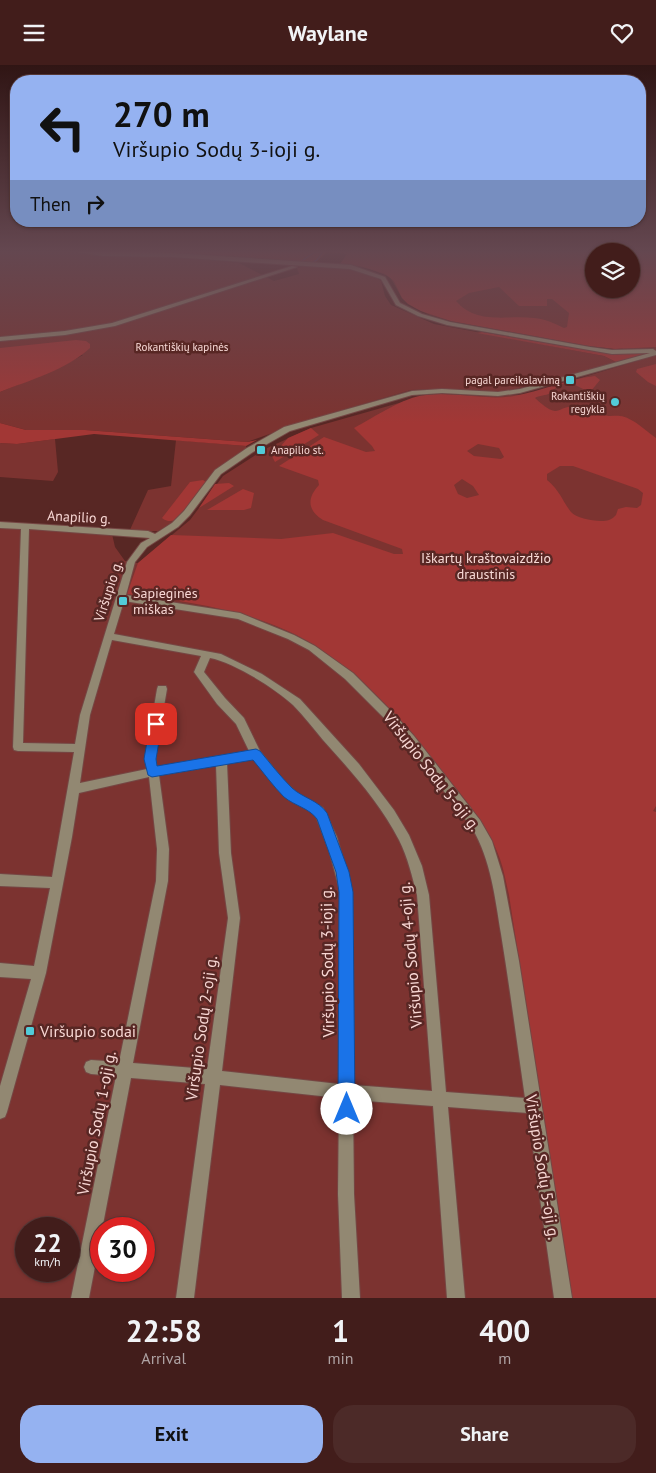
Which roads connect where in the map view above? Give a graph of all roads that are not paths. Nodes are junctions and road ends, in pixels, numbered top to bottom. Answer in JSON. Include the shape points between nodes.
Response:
{"nodes":[{"id":1,"x":165,"y":308,"type":"edge"},
{"id":2,"x":404,"y":308,"type":"edge"},
{"id":3,"x":0,"y":339,"type":"edge"},
{"id":4,"x":656,"y":352,"type":"edge"},
{"id":5,"x":0,"y":525,"type":"edge"},
{"id":6,"x":25,"y":527,"type":"junction"},
{"id":7,"x":156,"y":537,"type":"junction"},
{"id":8,"x":121,"y":597,"type":"junction"},
{"id":9,"x":108,"y":637,"type":"junction"},
{"id":10,"x":207,"y":654,"type":"junction"},
{"id":11,"x":162,"y":689,"type":"dead end"},
{"id":12,"x":80,"y":748,"type":"junction"},
{"id":13,"x":256,"y":754,"type":"junction"},
{"id":14,"x":221,"y":761,"type":"junction"},
{"id":15,"x":152,"y":772,"type":"junction"},
{"id":16,"x":74,"y":789,"type":"junction"},
{"id":17,"x":0,"y":880,"type":"edge"},
{"id":18,"x":57,"y":883,"type":"junction"},
{"id":19,"x":0,"y":970,"type":"edge"},
{"id":20,"x":40,"y":973,"type":"junction"},
{"id":21,"x":91,"y":1067,"type":"dead end"},
{"id":22,"x":125,"y":1068,"type":"junction"},
{"id":23,"x":212,"y":1077,"type":"junction"},
{"id":24,"x":347,"y":1092,"type":"junction"},
{"id":25,"x":438,"y":1100,"type":"junction"},
{"id":26,"x":534,"y":1106,"type":"junction"},
{"id":27,"x":0,"y":1112,"type":"edge"},
{"id":28,"x":80,"y":1298,"type":"edge"},
{"id":29,"x":185,"y":1298,"type":"edge"},
{"id":30,"x":351,"y":1298,"type":"edge"},
{"id":31,"x":456,"y":1298,"type":"edge"},
{"id":32,"x":563,"y":1298,"type":"edge"}],
"edges":[{"from":1,"to":3,"type":"street","via":[[113,325]]},
{"from":2,"to":4,"type":"street","via":[[438,321],[590,349]]},
{"from":4,"to":7,"type":"street","name":"Viršupio g.","via":[[520,391],[498,394],[418,392],[295,426],[265,441],[218,472],[187,513]]},
{"from":5,"to":6,"type":"street","name":"Anapilio g."},
{"from":6,"to":7,"type":"street","name":"Anapilio g."},
{"from":6,"to":12,"type":"street","via":[[18,747]]},
{"from":7,"to":8,"type":"street","name":"Viršupio g.","via":[[133,558]]},
{"from":8,"to":9,"type":"street","name":"Viršupio g."},
{"from":8,"to":26,"type":"street","name":"Viršupio Sodų 5-oji g.","via":[[240,616],[290,637],[326,657],[349,675],[410,739],[476,824],[493,860]]},
{"from":9,"to":10,"type":"street","name":"Viršupio Sodų 4-oji g."},
{"from":9,"to":12,"type":"street","name":"Viršupio g.","via":[[85,715]]},
{"from":10,"to":13,"type":"street","name":"Viršupio Sodų 3-ioji g.","via":[[199,672],[240,721]]},
{"from":10,"to":25,"type":"street","name":"Viršupio Sodų 4-oji g.","via":[[232,662],[291,698],[364,778],[394,818],[416,863],[423,895]]},
{"from":11,"to":15,"type":"street","name":"Viršupio Sodų 1-oji g.","via":[[150,759]]},
{"from":12,"to":16,"type":"street","name":"Viršupio g."},
{"from":13,"to":14,"type":"street"},
{"from":13,"to":24,"type":"street","name":"Viršupio Sodų 3-ioji g.","via":[[288,792],[319,811],[342,872],[347,918]]},
{"from":14,"to":15,"type":"street"},
{"from":14,"to":23,"type":"street","name":"Viršupio Sodų 2-oji g.","via":[[225,853],[234,918]]},
{"from":15,"to":16,"type":"street"},
{"from":15,"to":22,"type":"street","name":"Viršupio Sodų 1-oji g.","via":[[163,849],[162,881]]},
{"from":16,"to":18,"type":"street","name":"Viršupio g."},
{"from":17,"to":18,"type":"street"},
{"from":18,"to":20,"type":"street","name":"Viršupio g."},
{"from":19,"to":20,"type":"street"},
{"from":20,"to":27,"type":"street","name":"Viršupio g."},
{"from":21,"to":22,"type":"street"},
{"from":22,"to":23,"type":"street"},
{"from":22,"to":28,"type":"street","name":"Viršupio Sodų 1-oji g."},
{"from":23,"to":24,"type":"street"},
{"from":23,"to":29,"type":"street","name":"Viršupio Sodų 2-oji g."},
{"from":24,"to":25,"type":"street"},
{"from":24,"to":30,"type":"street","name":"Viršupio Sodų 3-ioji g.","via":[[346,1194]]},
{"from":25,"to":26,"type":"street"},
{"from":25,"to":31,"type":"street","name":"Viršupio Sodų 4-oji g."},
{"from":26,"to":32,"type":"street","name":"Viršupio Sodų 5-oji g."}]}
